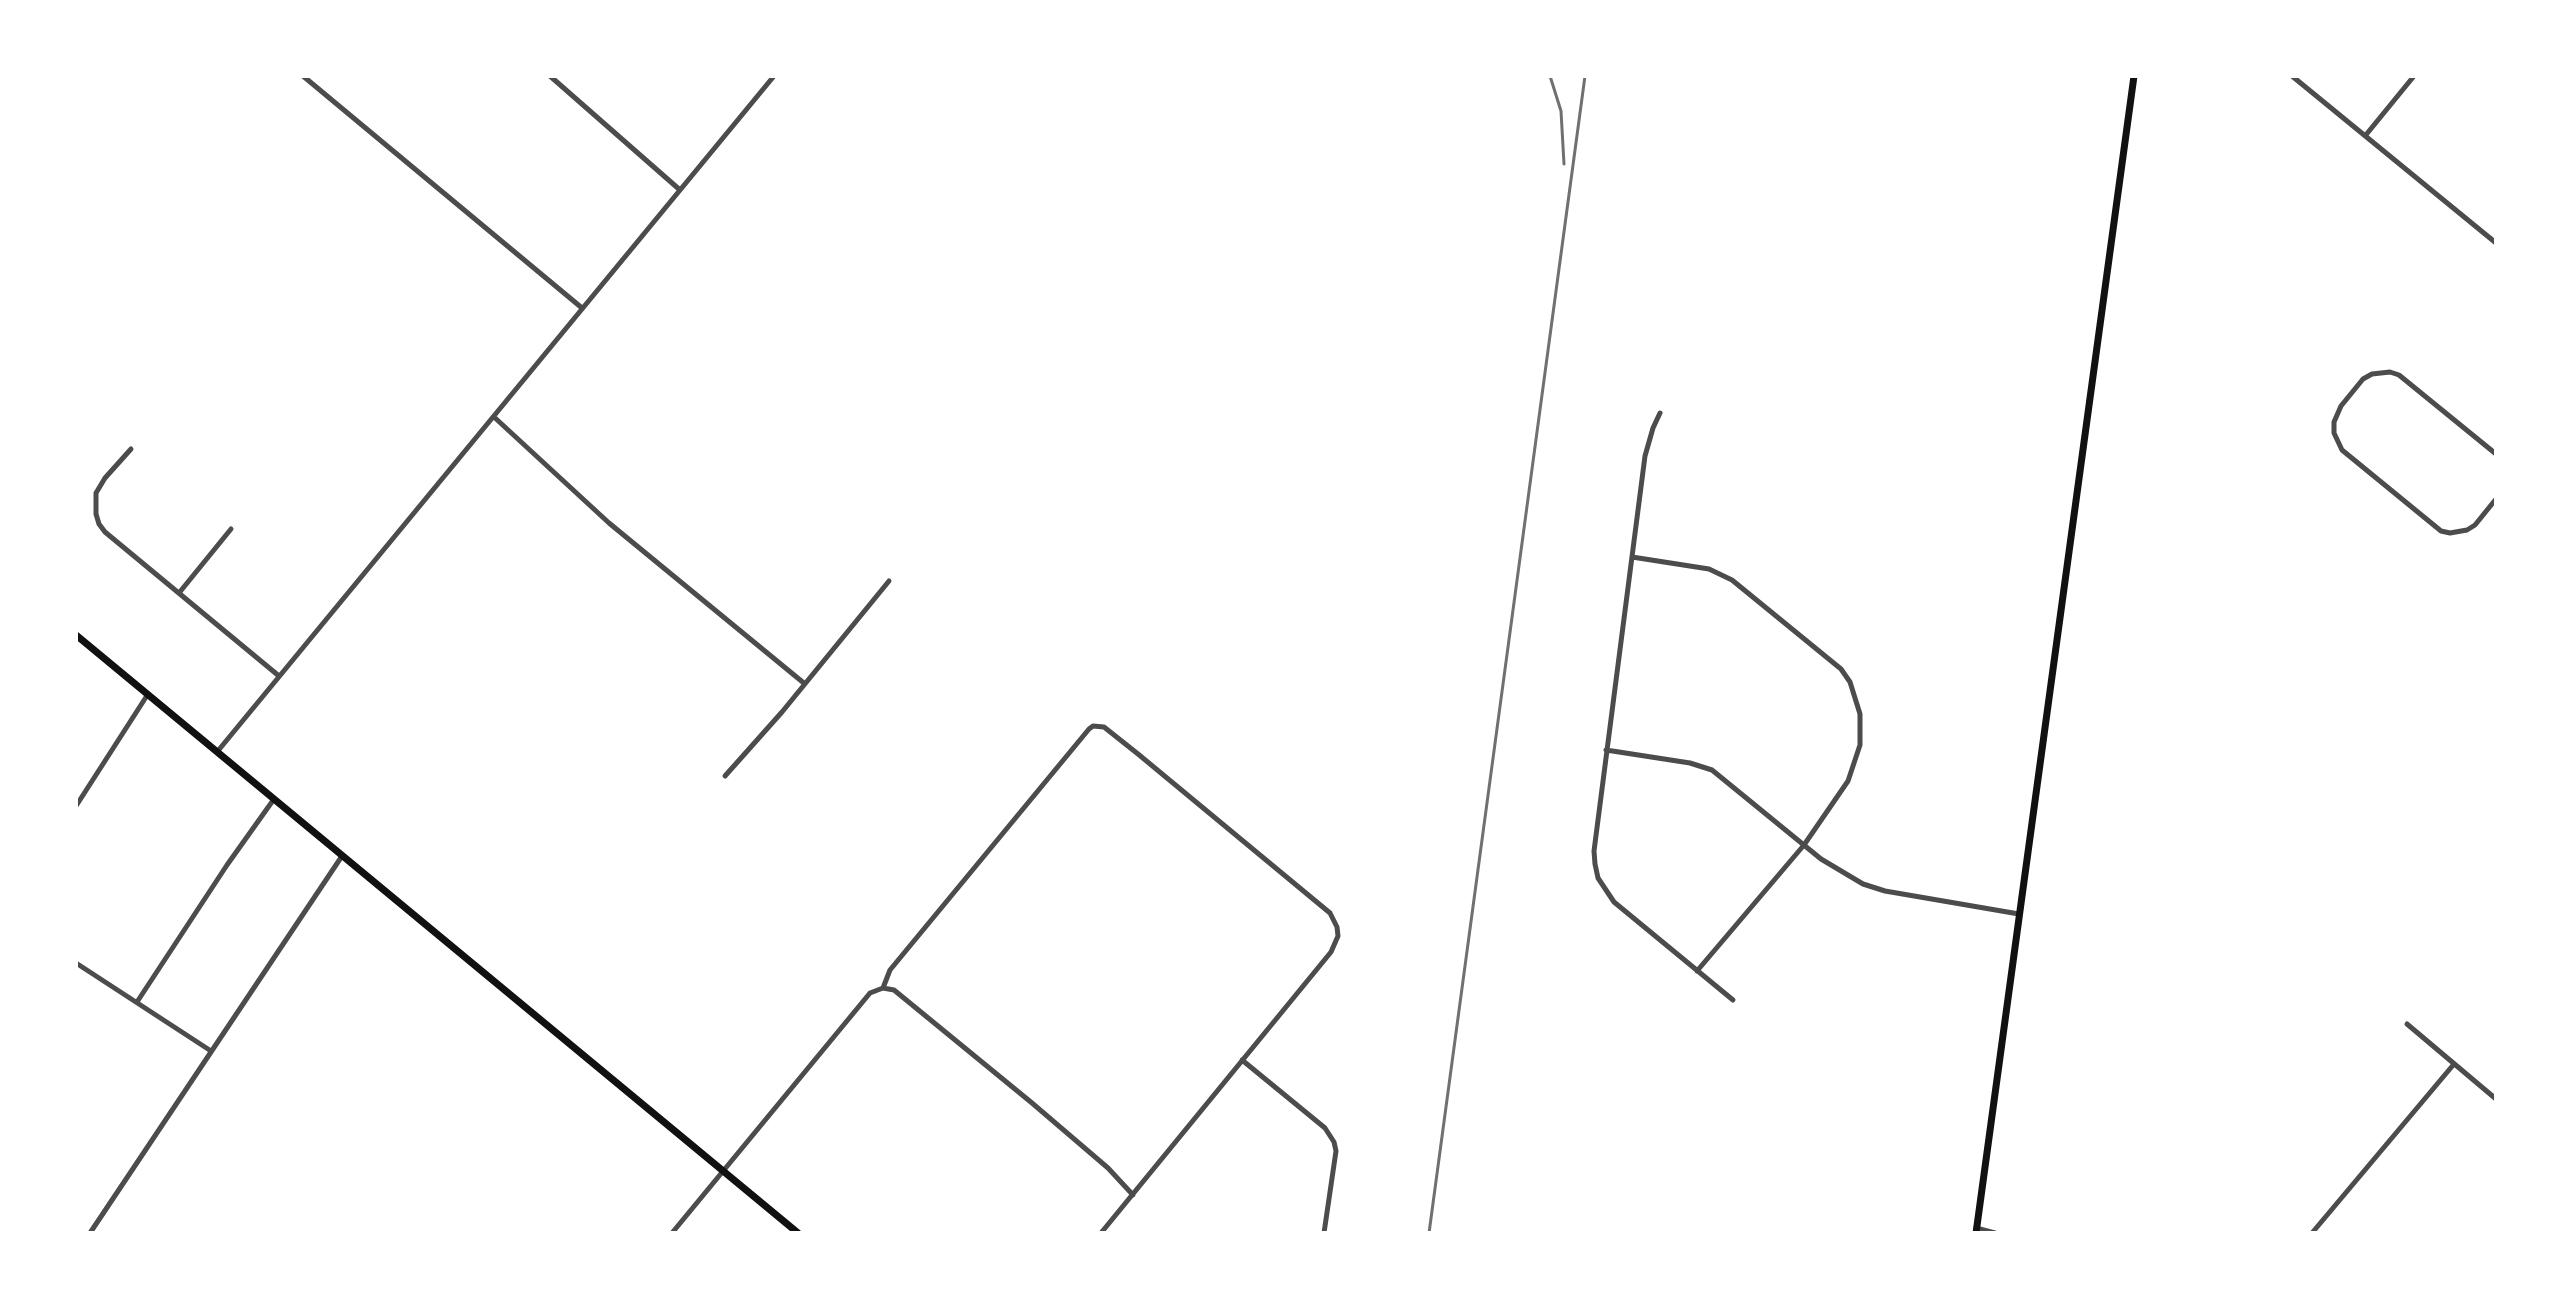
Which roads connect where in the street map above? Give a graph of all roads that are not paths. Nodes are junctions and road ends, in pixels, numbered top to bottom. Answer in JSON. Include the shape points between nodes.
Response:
{"nodes":[{"id":1,"x":303,"y":76,"type":"edge"},
{"id":2,"x":550,"y":76,"type":"edge"},
{"id":3,"x":774,"y":76,"type":"edge"},
{"id":4,"x":2134,"y":76,"type":"edge"},
{"id":5,"x":2292,"y":76,"type":"edge"},
{"id":6,"x":2414,"y":76,"type":"edge"},
{"id":7,"x":2365,"y":136,"type":"junction"},
{"id":8,"x":680,"y":190,"type":"junction"},
{"id":9,"x":2495,"y":240,"type":"edge"},
{"id":10,"x":582,"y":308,"type":"junction"},
{"id":11,"x":1660,"y":413,"type":"dead end"},
{"id":12,"x":494,"y":417,"type":"junction"},
{"id":13,"x":131,"y":449,"type":"dead end"},
{"id":14,"x":2496,"y":454,"type":"edge"},
{"id":15,"x":2496,"y":499,"type":"edge"},
{"id":16,"x":231,"y":529,"type":"dead end"},
{"id":17,"x":1632,"y":557,"type":"junction"},
{"id":18,"x":889,"y":581,"type":"dead end"},
{"id":19,"x":179,"y":593,"type":"junction"},
{"id":20,"x":76,"y":635,"type":"edge"},
{"id":21,"x":279,"y":676,"type":"junction"},
{"id":22,"x":805,"y":684,"type":"junction"},
{"id":23,"x":148,"y":694,"type":"junction"},
{"id":24,"x":1606,"y":750,"type":"junction"},
{"id":25,"x":217,"y":752,"type":"junction"},
{"id":26,"x":725,"y":776,"type":"dead end"},
{"id":27,"x":274,"y":799,"type":"junction"},
{"id":28,"x":76,"y":806,"type":"edge"},
{"id":29,"x":1804,"y":845,"type":"junction"},
{"id":30,"x":343,"y":855,"type":"junction"},
{"id":31,"x":2019,"y":914,"type":"junction"},
{"id":32,"x":76,"y":963,"type":"edge"},
{"id":33,"x":1697,"y":971,"type":"junction"},
{"id":34,"x":883,"y":988,"type":"junction"},
{"id":35,"x":1733,"y":1000,"type":"dead end"},
{"id":36,"x":137,"y":1002,"type":"junction"},
{"id":37,"x":2407,"y":1024,"type":"dead end"},
{"id":38,"x":211,"y":1051,"type":"junction"},
{"id":39,"x":1242,"y":1060,"type":"junction"},
{"id":40,"x":2454,"y":1064,"type":"junction"},
{"id":41,"x":2496,"y":1099,"type":"edge"},
{"id":42,"x":724,"y":1171,"type":"junction"},
{"id":43,"x":1133,"y":1195,"type":"junction"},
{"id":44,"x":1976,"y":1230,"type":"edge"},
{"id":45,"x":90,"y":1233,"type":"edge"},
{"id":46,"x":672,"y":1233,"type":"edge"},
{"id":47,"x":798,"y":1233,"type":"edge"},
{"id":48,"x":1101,"y":1233,"type":"edge"},
{"id":49,"x":1324,"y":1233,"type":"edge"},
{"id":50,"x":1995,"y":1233,"type":"edge"},
{"id":51,"x":2312,"y":1233,"type":"edge"}],
"edges":[{"from":1,"to":10,"type":"street"},
{"from":2,"to":8,"type":"street"},
{"from":3,"to":8,"type":"street"},
{"from":4,"to":31,"type":"main road"},
{"from":5,"to":7,"type":"street"},
{"from":6,"to":7,"type":"street"},
{"from":7,"to":9,"type":"street"},
{"from":8,"to":10,"type":"street"},
{"from":10,"to":12,"type":"street"},
{"from":11,"to":17,"type":"street","via":[[1647,445]]},
{"from":12,"to":21,"type":"street"},
{"from":12,"to":22,"type":"street","via":[[609,523]]},
{"from":13,"to":19,"type":"street","via":[[101,483],[96,514],[105,532]]},
{"from":14,"to":15,"type":"street","via":[[2390,372],[2363,379],[2334,422],[2342,450],[2441,531],[2467,530]]},
{"from":16,"to":19,"type":"street"},
{"from":17,"to":24,"type":"street"},
{"from":17,"to":29,"type":"street","via":[[1721,573],[1830,658],[1850,682],[1861,731],[1856,763]]},
{"from":18,"to":22,"type":"street"},
{"from":19,"to":21,"type":"street"},
{"from":20,"to":23,"type":"main road"},
{"from":21,"to":25,"type":"street"},
{"from":22,"to":26,"type":"street"},
{"from":23,"to":25,"type":"main road"},
{"from":23,"to":28,"type":"street"},
{"from":24,"to":29,"type":"street","via":[[1712,770]]},
{"from":24,"to":33,"type":"street","via":[[1594,851],[1598,878],[1614,902]]},
{"from":25,"to":27,"type":"main road"},
{"from":27,"to":30,"type":"main road"},
{"from":27,"to":36,"type":"street"},
{"from":29,"to":31,"type":"street","via":[[1840,872],[1885,891]]},
{"from":29,"to":33,"type":"street"},
{"from":30,"to":38,"type":"street"},
{"from":30,"to":42,"type":"main road"},
{"from":31,"to":44,"type":"main road"},
{"from":32,"to":36,"type":"street"},
{"from":33,"to":35,"type":"street"},
{"from":34,"to":39,"type":"street","via":[[890,970],[1046,780],[1093,726],[1104,727],[1304,890],[1330,913],[1337,927],[1331,952]]},
{"from":34,"to":42,"type":"street","via":[[870,993]]},
{"from":34,"to":43,"type":"street","via":[[894,990],[1032,1103]]},
{"from":36,"to":38,"type":"street"},
{"from":37,"to":40,"type":"street"},
{"from":38,"to":45,"type":"street"},
{"from":39,"to":43,"type":"street"},
{"from":39,"to":49,"type":"street","via":[[1325,1128],[1334,1142]]},
{"from":40,"to":41,"type":"street"},
{"from":40,"to":51,"type":"street"},
{"from":42,"to":46,"type":"street"},
{"from":42,"to":47,"type":"main road"},
{"from":43,"to":48,"type":"street"},
{"from":44,"to":50,"type":"street"}]}
